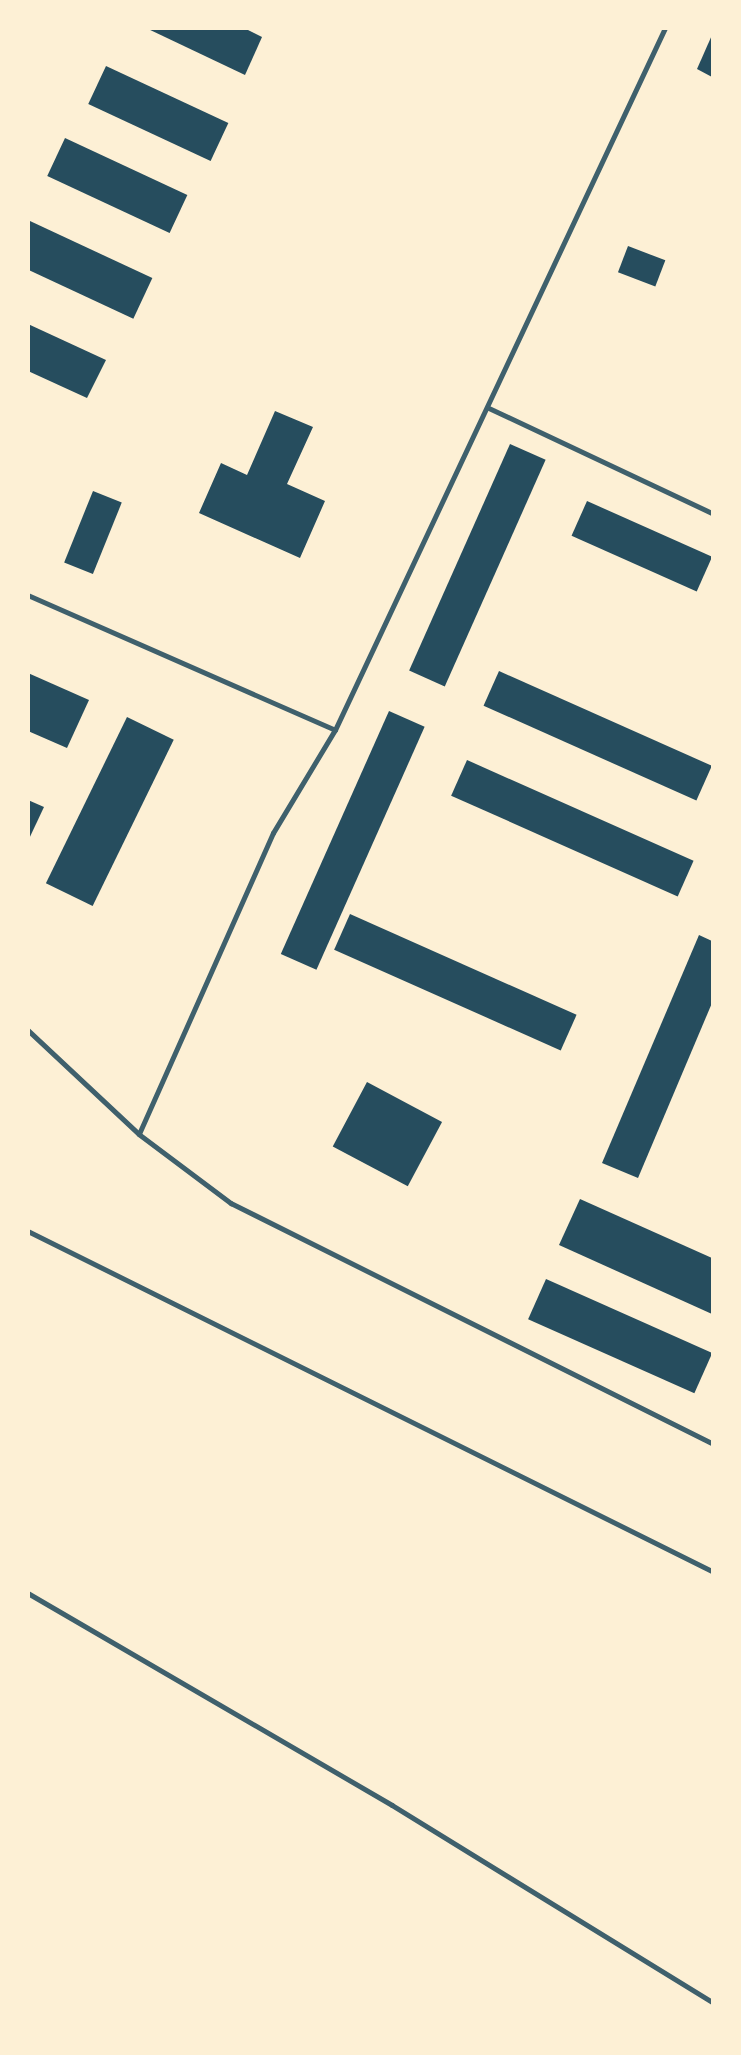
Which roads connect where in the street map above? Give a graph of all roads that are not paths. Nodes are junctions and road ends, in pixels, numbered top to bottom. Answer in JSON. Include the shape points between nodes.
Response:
{"nodes":[{"id":1,"x":665,"y":28,"type":"edge"},
{"id":2,"x":489,"y":408,"type":"junction"},
{"id":3,"x":712,"y":513,"type":"edge"},
{"id":4,"x":28,"y":595,"type":"edge"},
{"id":5,"x":335,"y":730,"type":"junction"},
{"id":6,"x":28,"y":1030,"type":"edge"},
{"id":7,"x":139,"y":1134,"type":"junction"},
{"id":8,"x":28,"y":1231,"type":"edge"},
{"id":9,"x":712,"y":1443,"type":"edge"},
{"id":10,"x":712,"y":1571,"type":"edge"},
{"id":11,"x":28,"y":1593,"type":"edge"},
{"id":12,"x":712,"y":2002,"type":"edge"}],
"edges":[{"from":1,"to":2,"type":"lane"},
{"from":2,"to":3,"type":"lane"},
{"from":2,"to":5,"type":"lane"},
{"from":4,"to":5,"type":"lane"},
{"from":5,"to":7,"type":"lane","via":[[273,833]]},
{"from":6,"to":7,"type":"lane"},
{"from":7,"to":9,"type":"lane","via":[[231,1203]]},
{"from":8,"to":10,"type":"lane"},
{"from":11,"to":12,"type":"lane","via":[[392,1805]]}]}
